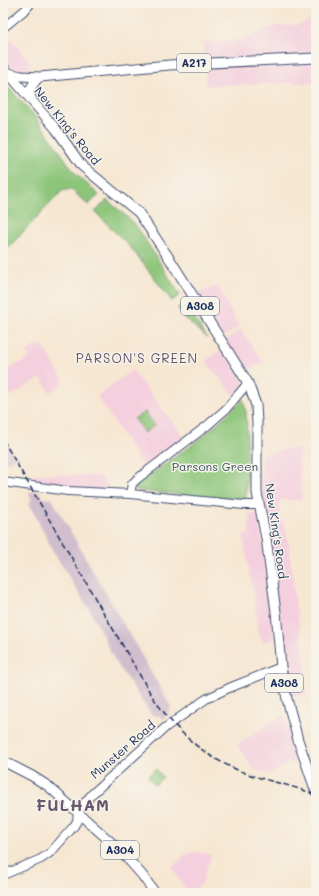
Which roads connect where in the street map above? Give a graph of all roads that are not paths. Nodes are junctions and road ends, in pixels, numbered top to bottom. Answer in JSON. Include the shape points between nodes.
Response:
{"nodes":[{"id":1,"x":31,"y":3,"type":"edge"},
{"id":2,"x":3,"y":28,"type":"edge"},
{"id":3,"x":316,"y":58,"type":"edge"},
{"id":4,"x":5,"y":70,"type":"edge"},
{"id":5,"x":39,"y":78,"type":"junction"},
{"id":6,"x":19,"y":86,"type":"junction"},
{"id":7,"x":32,"y":100,"type":"junction"},
{"id":8,"x":248,"y":383,"type":"junction"},
{"id":9,"x":3,"y":482,"type":"edge"},
{"id":10,"x":130,"y":494,"type":"junction"},
{"id":11,"x":259,"y":505,"type":"junction"},
{"id":12,"x":281,"y":668,"type":"junction"},
{"id":13,"x":3,"y":761,"type":"edge"},
{"id":14,"x":316,"y":792,"type":"edge"},
{"id":15,"x":78,"y":814,"type":"junction"},
{"id":16,"x":3,"y":875,"type":"edge"},
{"id":17,"x":155,"y":893,"type":"edge"}],
"edges":[{"from":1,"to":2,"type":"street"},
{"from":3,"to":5,"type":"main road","number":"A217","via":[[169,65]]},
{"from":4,"to":5,"type":"main road","via":[[21,76]]},
{"from":4,"to":6,"type":"main road","name":"New King's Road","number":"A308"},
{"from":5,"to":6,"type":"main road","number":"A217"},
{"from":5,"to":7,"type":"main road","via":[[30,90]]},
{"from":6,"to":7,"type":"main road","name":"New King's Road","number":"A308"},
{"from":7,"to":8,"type":"main road","name":"New King's Road","number":"A308","via":[[82,166],[139,213]]},
{"from":8,"to":10,"type":"street","via":[[233,402],[208,425],[137,479],[131,486]]},
{"from":8,"to":11,"type":"main road","name":"New King's Road","number":"A308","via":[[257,414]]},
{"from":9,"to":10,"type":"street","via":[[68,491]]},
{"from":10,"to":11,"type":"street"},
{"from":11,"to":12,"type":"main road","name":"New King's Road","number":"A308","via":[[276,612]]},
{"from":12,"to":14,"type":"main road","name":"New King's Road","number":"A308","via":[[298,740]]},
{"from":12,"to":15,"type":"street","name":"Munster Road","via":[[229,688],[189,710],[97,788]]},
{"from":13,"to":15,"type":"main road","number":"A304","via":[[42,782]]},
{"from":15,"to":16,"type":"street","name":"Munster Road","via":[[74,826],[49,854]]},
{"from":15,"to":17,"type":"main road","number":"A304","via":[[121,851]]}]}
